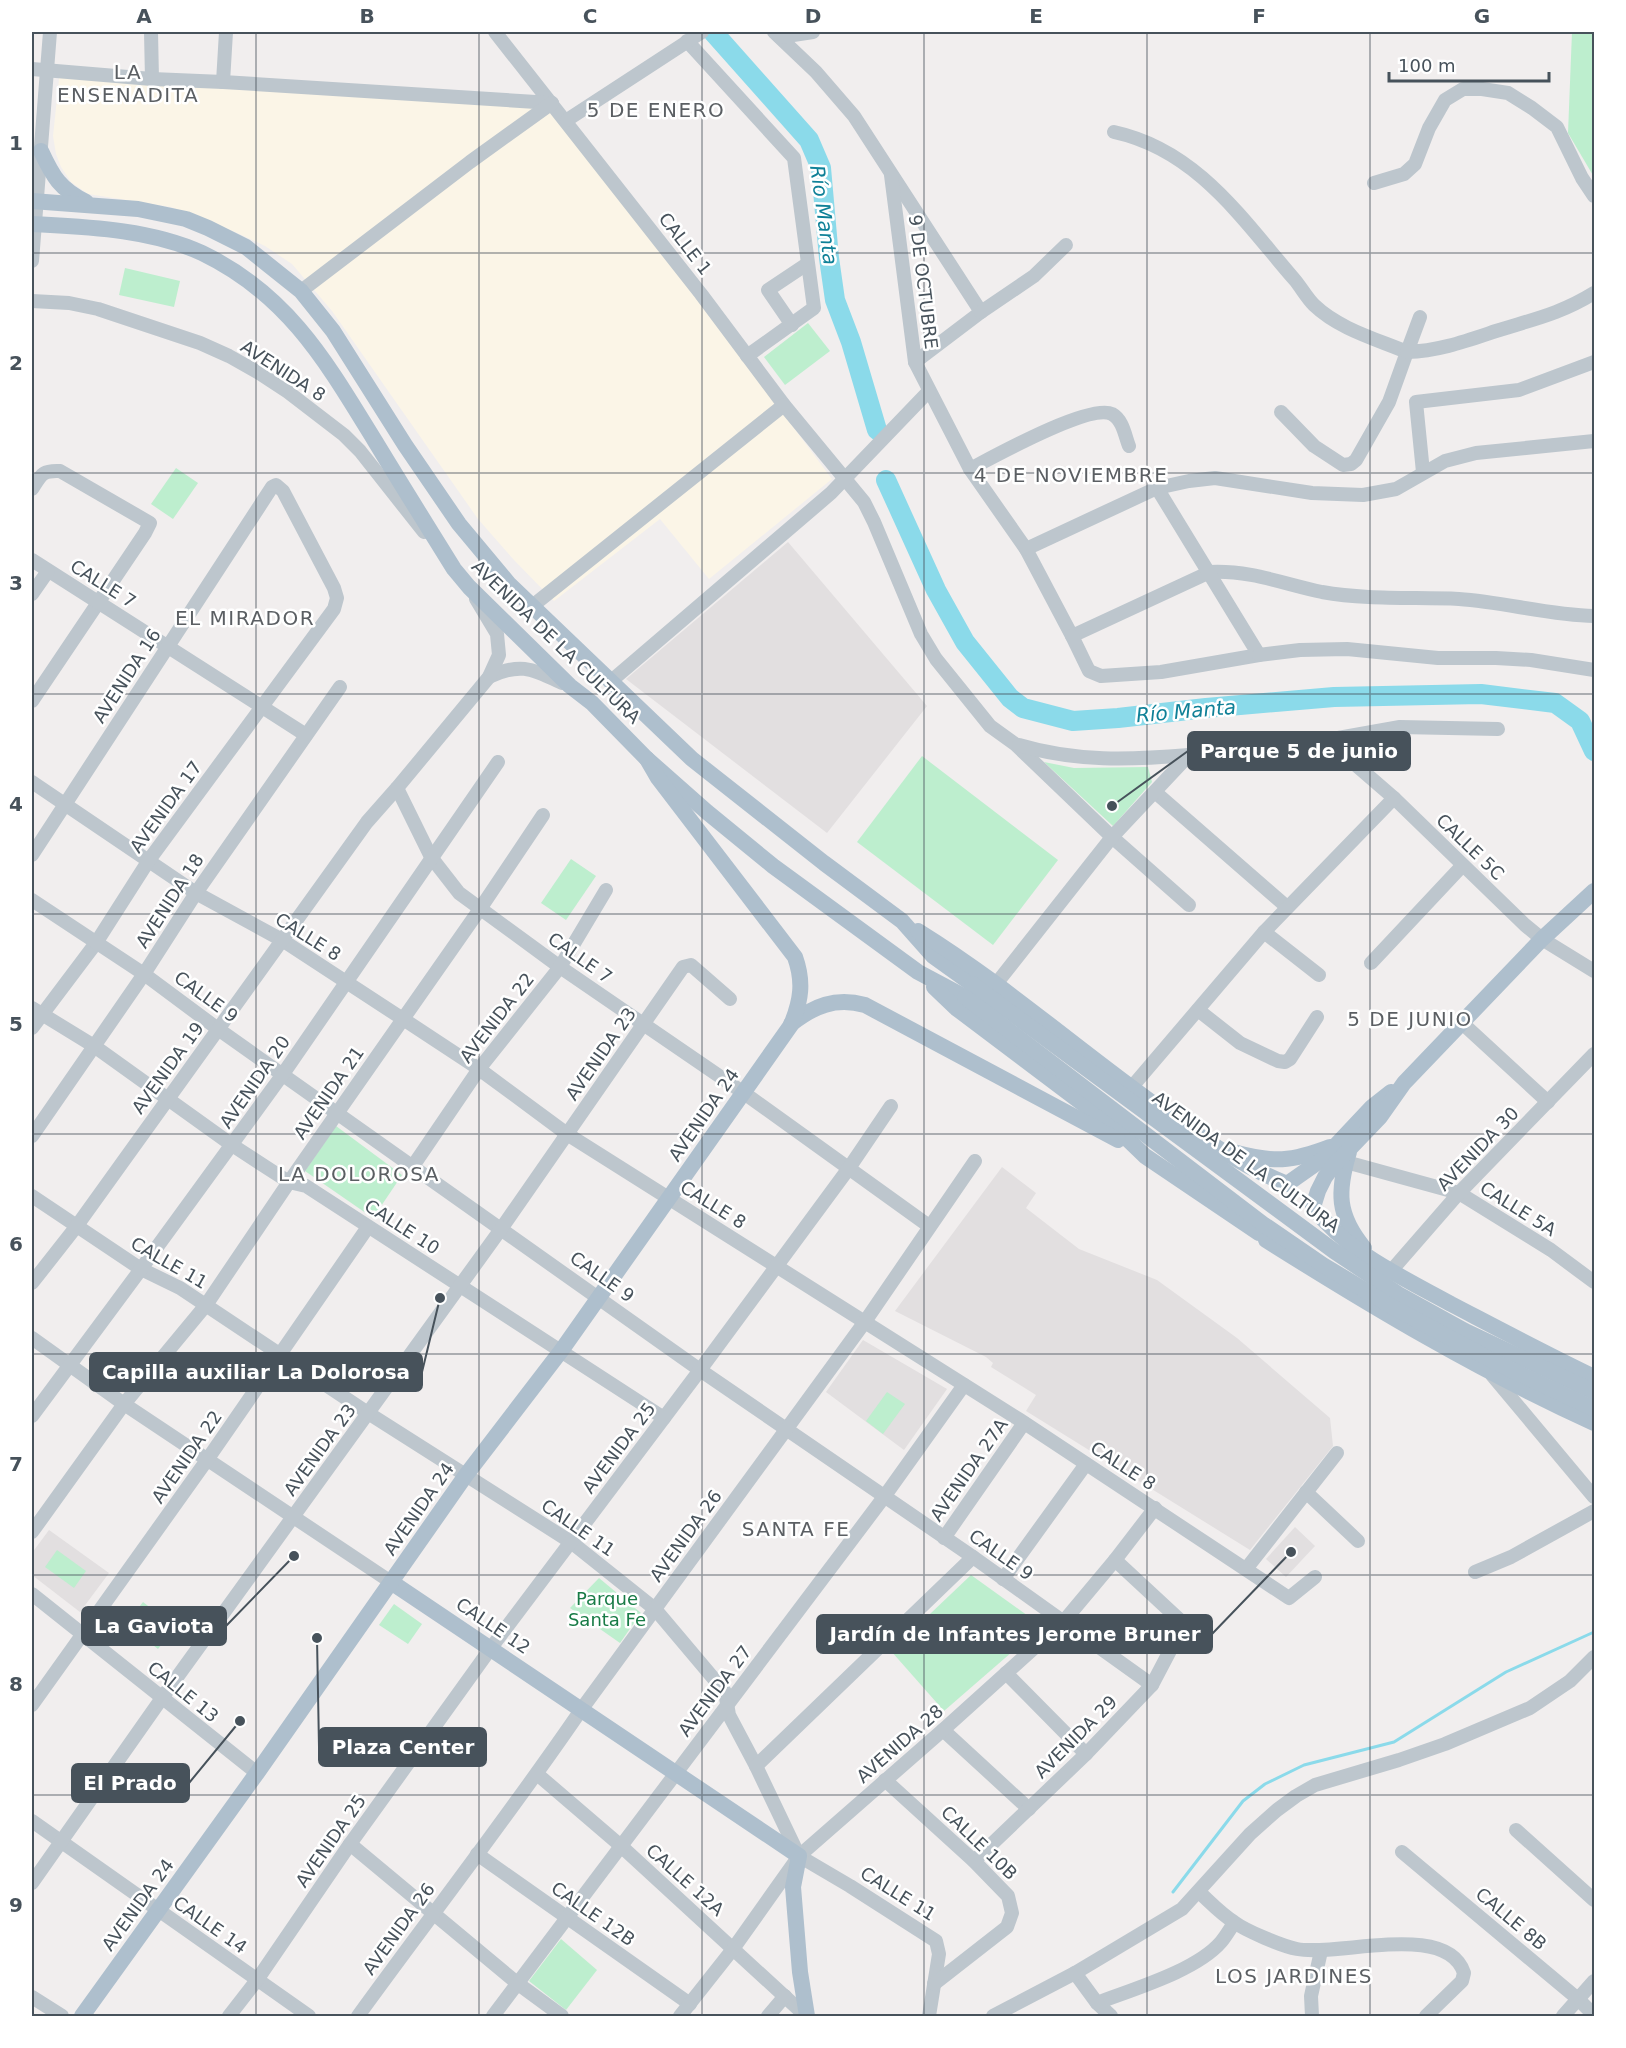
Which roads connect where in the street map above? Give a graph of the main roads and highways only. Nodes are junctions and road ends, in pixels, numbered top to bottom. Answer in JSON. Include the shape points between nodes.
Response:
{"nodes":[{"id":1,"x":41,"y":151,"type":"road end"},
{"id":2,"x":34,"y":201,"type":"edge"},
{"id":3,"x":90,"y":204,"type":"junction"},
{"id":4,"x":33,"y":224,"type":"edge"},
{"id":5,"x":405,"y":446,"type":"junction"},
{"id":6,"x":383,"y":455,"type":"junction"},
{"id":7,"x":647,"y":759,"type":"junction"},
{"id":8,"x":1594,"y":891,"type":"edge"},
{"id":9,"x":902,"y":921,"type":"junction"},
{"id":10,"x":918,"y":972,"type":"junction"},
{"id":11,"x":969,"y":990,"type":"junction"},
{"id":12,"x":791,"y":1025,"type":"junction"},
{"id":13,"x":1213,"y":1146,"type":"junction"},
{"id":14,"x":1344,"y":1152,"type":"junction"},
{"id":15,"x":1145,"y":1155,"type":"junction"},
{"id":16,"x":1287,"y":1184,"type":"junction"},
{"id":17,"x":1313,"y":1207,"type":"junction"},
{"id":18,"x":1262,"y":1236,"type":"junction"},
{"id":19,"x":1389,"y":1270,"type":"junction"},
{"id":20,"x":1594,"y":1377,"type":"edge"},
{"id":21,"x":1594,"y":1392,"type":"edge"},
{"id":22,"x":1594,"y":1409,"type":"edge"},
{"id":23,"x":1594,"y":1423,"type":"edge"},
{"id":24,"x":391,"y":1582,"type":"junction"},
{"id":25,"x":82,"y":2016,"type":"edge"},
{"id":26,"x":806,"y":2016,"type":"edge"}],
"edges":[{"from":1,"to":3,"type":"main road","via":[[63,188]]},
{"from":2,"to":3,"type":"main road","name":"AVENIDA DE LA CULTURA"},
{"from":3,"to":5,"type":"main road","name":"AVENIDA DE LA CULTURA","via":[[174,216],[246,248],[301,291],[333,331]]},
{"from":4,"to":6,"type":"main road","name":"AVENIDA DE LA CULTURA","via":[[150,237],[200,253],[249,282],[293,321],[312,344]]},
{"from":5,"to":6,"type":"main road","via":[[400,441],[390,441],[384,445]]},
{"from":5,"to":9,"type":"main road","name":"AVENIDA DE LA CULTURA","via":[[476,546],[531,607],[692,759]]},
{"from":6,"to":7,"type":"main road","name":"AVENIDA DE LA CULTURA","via":[[469,587]]},
{"from":7,"to":10,"type":"main road","name":"AVENIDA DE LA CULTURA","via":[[773,867]]},
{"from":7,"to":12,"type":"main road","name":"AVENIDA 24","via":[[795,957],[802,987]]},
{"from":8,"to":14,"type":"main road","via":[[1461,1022],[1404,1083],[1380,1117]]},
{"from":9,"to":11,"type":"main road","name":"AVENIDA DE LA CULTURA"},
{"from":9,"to":13,"type":"main road","name":"AVENIDA DE LA CULTURA","via":[[996,984]]},
{"from":10,"to":11,"type":"main road","name":"AVENIDA DE LA CULTURA"},
{"from":10,"to":15,"type":"main road","name":"AVENIDA DE LA CULTURA","via":[[956,1008],[1118,1130]]},
{"from":11,"to":21,"type":"main road","name":"AVENIDA DE LA CULTURA","bridge":true,"via":[[1398,1294],[1465,1331]]},
{"from":11,"to":22,"type":"main road","name":"AVENIDA DE LA CULTURA","bridge":true,"via":[[1263,1224],[1323,1265],[1462,1345]]},
{"from":12,"to":15,"type":"main road","name":"AVENIDA 24","via":[[825,1004],[842,1001],[865,1005]]},
{"from":12,"to":24,"type":"main road","name":"AVENIDA 24","via":[[561,1351],[466,1475]]},
{"from":13,"to":14,"type":"main road","via":[[1287,1161]]},
{"from":13,"to":16,"type":"main road","name":"AVENIDA DE LA CULTURA"},
{"from":14,"to":16,"type":"main road"},
{"from":14,"to":17,"type":"main road","via":[[1325,1177]]},
{"from":14,"to":19,"type":"main road","via":[[1340,1195],[1346,1221],[1365,1248]]},
{"from":15,"to":18,"type":"main road","name":"AVENIDA DE LA CULTURA"},
{"from":16,"to":17,"type":"main road","via":[[1304,1191]]},
{"from":16,"to":18,"type":"main road","via":[[1268,1188],[1255,1203],[1254,1224]]},
{"from":17,"to":18,"type":"main road","via":[[1312,1225],[1301,1240],[1283,1246]]},
{"from":17,"to":19,"type":"main road","name":"AVENIDA DE LA CULTURA","via":[[1335,1232]]},
{"from":18,"to":23,"type":"main road","name":"AVENIDA DE LA CULTURA","via":[[1381,1312],[1492,1375]]},
{"from":19,"to":20,"type":"main road","name":"AVENIDA DE LA CULTURA"},
{"from":24,"to":25,"type":"main road","name":"AVENIDA 24"},
{"from":24,"to":26,"type":"main road","name":"CALLE 12","via":[[799,1856],[793,1887]]}]}
